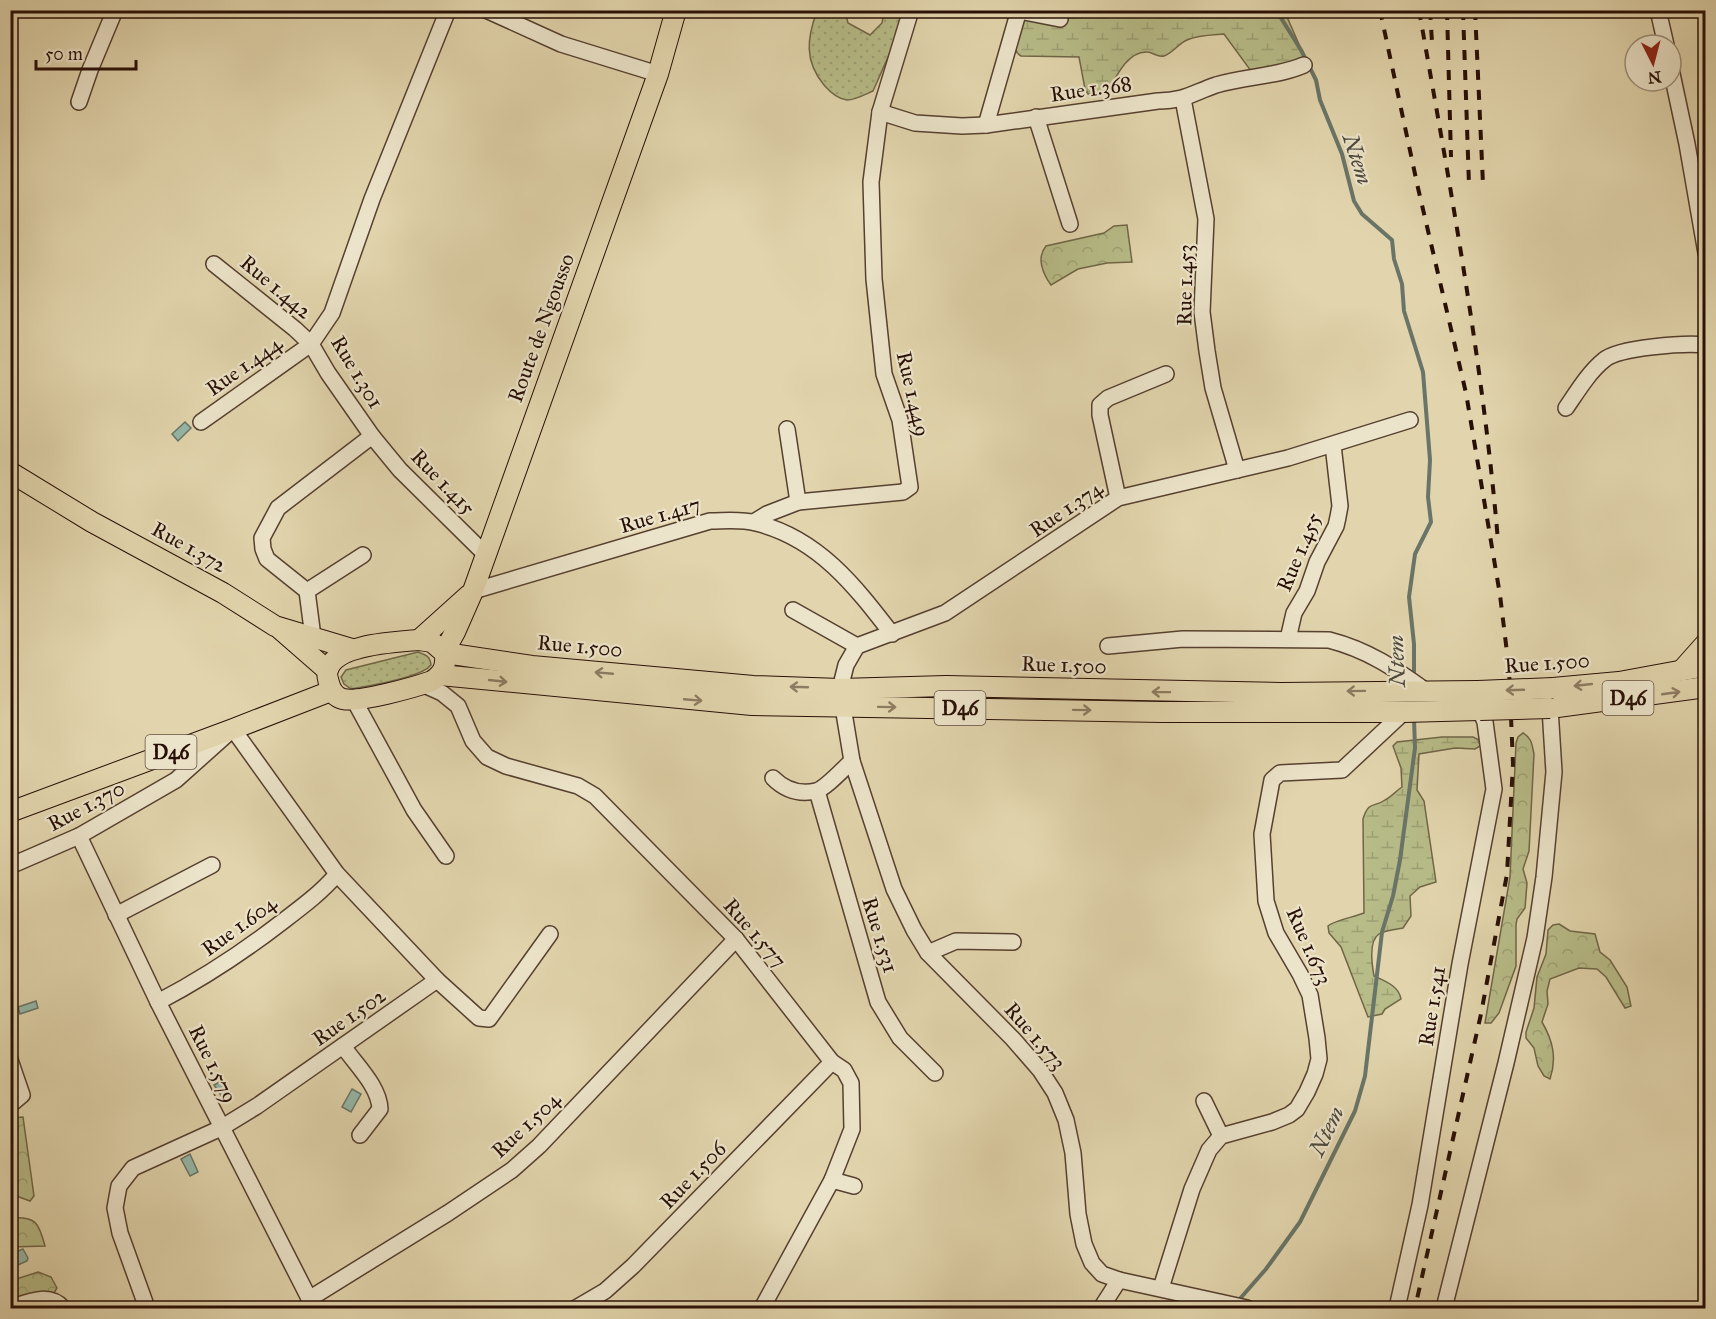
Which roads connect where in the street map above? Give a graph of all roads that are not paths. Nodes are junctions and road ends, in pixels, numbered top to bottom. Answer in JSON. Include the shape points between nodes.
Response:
{"nodes":[{"id":1,"x":116,"y":10,"type":"edge"},
{"id":2,"x":448,"y":10,"type":"edge"},
{"id":3,"x":486,"y":10,"type":"edge"},
{"id":4,"x":676,"y":10,"type":"edge"},
{"id":5,"x":911,"y":10,"type":"edge"},
{"id":6,"x":1658,"y":10,"type":"edge"},
{"id":7,"x":1019,"y":11,"type":"edge"},
{"id":8,"x":1060,"y":18,"type":"dead end"},
{"id":9,"x":1663,"y":33,"type":"edge"},
{"id":10,"x":1304,"y":65,"type":"dead end"},
{"id":11,"x":658,"y":74,"type":"junction"},
{"id":12,"x":1676,"y":93,"type":"edge"},
{"id":13,"x":1183,"y":99,"type":"junction"},
{"id":14,"x":79,"y":102,"type":"dead end"},
{"id":15,"x":880,"y":112,"type":"junction"},
{"id":16,"x":1036,"y":117,"type":"junction"},
{"id":17,"x":986,"y":125,"type":"junction"},
{"id":18,"x":1070,"y":224,"type":"dead end"},
{"id":19,"x":1706,"y":253,"type":"edge"},
{"id":20,"x":214,"y":264,"type":"dead end"},
{"id":21,"x":311,"y":344,"type":"junction"},
{"id":22,"x":1706,"y":345,"type":"edge"},
{"id":23,"x":1166,"y":374,"type":"dead end"},
{"id":24,"x":1566,"y":408,"type":"dead end"},
{"id":25,"x":1410,"y":420,"type":"dead end"},
{"id":26,"x":201,"y":422,"type":"dead end"},
{"id":27,"x":787,"y":429,"type":"dead end"},
{"id":28,"x":372,"y":436,"type":"junction"},
{"id":29,"x":1334,"y":445,"type":"junction"},
{"id":30,"x":1237,"y":470,"type":"junction"},
{"id":31,"x":10,"y":472,"type":"edge"},
{"id":32,"x":1119,"y":498,"type":"junction"},
{"id":33,"x":798,"y":502,"type":"junction"},
{"id":34,"x":754,"y":522,"type":"junction"},
{"id":35,"x":363,"y":555,"type":"dead end"},
{"id":36,"x":486,"y":555,"type":"junction"},
{"id":37,"x":307,"y":591,"type":"junction"},
{"id":38,"x":473,"y":591,"type":"junction"},
{"id":39,"x":793,"y":610,"type":"dead end"},
{"id":40,"x":275,"y":626,"type":"junction"},
{"id":41,"x":892,"y":634,"type":"junction"},
{"id":42,"x":313,"y":637,"type":"junction"},
{"id":43,"x":1288,"y":639,"type":"junction"},
{"id":44,"x":419,"y":640,"type":"junction"},
{"id":45,"x":1706,"y":643,"type":"edge"},
{"id":46,"x":857,"y":646,"type":"junction"},
{"id":47,"x":1108,"y":646,"type":"dead end"},
{"id":48,"x":352,"y":649,"type":"junction"},
{"id":49,"x":445,"y":652,"type":"junction"},
{"id":50,"x":1706,"y":666,"type":"edge"},
{"id":51,"x":327,"y":670,"type":"junction"},
{"id":52,"x":1682,"y":670,"type":"junction"},
{"id":53,"x":440,"y":675,"type":"junction"},
{"id":54,"x":422,"y":684,"type":"junction"},
{"id":55,"x":1706,"y":687,"type":"edge"},
{"id":56,"x":331,"y":691,"type":"junction"},
{"id":57,"x":1426,"y":691,"type":"junction"},
{"id":58,"x":841,"y":698,"type":"junction"},
{"id":59,"x":354,"y":700,"type":"junction"},
{"id":60,"x":1479,"y":700,"type":"junction"},
{"id":61,"x":1550,"y":708,"type":"junction"},
{"id":62,"x":1404,"y":712,"type":"junction"},
{"id":63,"x":233,"y":729,"type":"junction"},
{"id":64,"x":852,"y":761,"type":"junction"},
{"id":65,"x":773,"y":778,"type":"dead end"},
{"id":66,"x":817,"y":791,"type":"junction"},
{"id":67,"x":10,"y":812,"type":"edge"},
{"id":68,"x":79,"y":836,"type":"junction"},
{"id":69,"x":446,"y":856,"type":"dead end"},
{"id":70,"x":212,"y":865,"type":"dead end"},
{"id":71,"x":10,"y":867,"type":"edge"},
{"id":72,"x":337,"y":874,"type":"junction"},
{"id":73,"x":116,"y":915,"type":"junction"},
{"id":74,"x":550,"y":934,"type":"dead end"},
{"id":75,"x":736,"y":939,"type":"junction"},
{"id":76,"x":1013,"y":942,"type":"dead end"},
{"id":77,"x":928,"y":953,"type":"junction"},
{"id":78,"x":437,"y":980,"type":"junction"},
{"id":79,"x":158,"y":1002,"type":"junction"},
{"id":80,"x":343,"y":1046,"type":"junction"},
{"id":81,"x":10,"y":1060,"type":"edge"},
{"id":82,"x":832,"y":1062,"type":"junction"},
{"id":83,"x":935,"y":1074,"type":"dead end"},
{"id":84,"x":1204,"y":1101,"type":"dead end"},
{"id":85,"x":10,"y":1105,"type":"edge"},
{"id":86,"x":221,"y":1128,"type":"junction"},
{"id":87,"x":360,"y":1135,"type":"dead end"},
{"id":88,"x":1221,"y":1136,"type":"junction"},
{"id":89,"x":832,"y":1180,"type":"junction"},
{"id":90,"x":854,"y":1186,"type":"dead end"},
{"id":91,"x":1119,"y":1280,"type":"junction"},
{"id":92,"x":1161,"y":1288,"type":"junction"},
{"id":93,"x":312,"y":1304,"type":"edge"},
{"id":94,"x":10,"y":1308,"type":"edge"},
{"id":95,"x":63,"y":1308,"type":"edge"},
{"id":96,"x":147,"y":1308,"type":"edge"},
{"id":97,"x":576,"y":1308,"type":"edge"},
{"id":98,"x":762,"y":1308,"type":"edge"},
{"id":99,"x":1101,"y":1308,"type":"edge"},
{"id":100,"x":1247,"y":1308,"type":"edge"},
{"id":101,"x":1397,"y":1308,"type":"edge"},
{"id":102,"x":1444,"y":1308,"type":"edge"}],
"edges":[{"from":1,"to":14,"type":"street"},
{"from":2,"to":21,"type":"street","name":"Rue 1.301","via":[[372,199],[332,313]]},
{"from":3,"to":11,"type":"street","via":[[561,44]]},
{"from":4,"to":11,"type":"main road","name":"Route de Ngousso"},
{"from":5,"to":15,"type":"street"},
{"from":6,"to":9,"type":"street"},
{"from":7,"to":8,"type":"street"},
{"from":7,"to":17,"type":"street"},
{"from":10,"to":13,"type":"street","name":"Rue 1.368","via":[[1217,85]]},
{"from":11,"to":36,"type":"main road","name":"Route de Ngousso"},
{"from":12,"to":19,"type":"street"},
{"from":13,"to":16,"type":"street","name":"Rue 1.368"},
{"from":13,"to":30,"type":"street","name":"Rue 1.453","via":[[1206,219],[1202,312],[1207,351],[1213,388]]},
{"from":15,"to":17,"type":"street","name":"Rue 1.368","via":[[939,126]]},
{"from":15,"to":33,"type":"street","name":"Rue 1.449","via":[[871,182],[874,279],[884,374],[900,420],[910,487],[903,492]]},
{"from":16,"to":17,"type":"street","name":"Rue 1.368"},
{"from":16,"to":18,"type":"street"},
{"from":20,"to":21,"type":"street","name":"Rue 1.442"},
{"from":21,"to":26,"type":"street","name":"Rue 1.444"},
{"from":21,"to":28,"type":"street","name":"Rue 1.301"},
{"from":22,"to":24,"type":"street","via":[[1671,345],[1614,354],[1595,370]]},
{"from":23,"to":32,"type":"street","via":[[1100,405]]},
{"from":25,"to":29,"type":"street","name":"Rue 1.374"},
{"from":27,"to":33,"type":"street"},
{"from":28,"to":36,"type":"street","name":"Rue 1.415","via":[[400,470]]},
{"from":28,"to":37,"type":"street","name":"Rue 1.301","via":[[278,508],[262,538],[267,559]]},
{"from":29,"to":30,"type":"street","name":"Rue 1.374"},
{"from":29,"to":43,"type":"street","name":"Rue 1.455","via":[[1340,506],[1336,526],[1294,614]]},
{"from":30,"to":32,"type":"street","name":"Rue 1.374"},
{"from":31,"to":40,"type":"main road","name":"Rue 1.372"},
{"from":32,"to":41,"type":"street","name":"Rue 1.374","via":[[945,613]]},
{"from":33,"to":34,"type":"street","name":"Rue 1.449"},
{"from":34,"to":38,"type":"street","name":"Rue 1.417","via":[[710,521]]},
{"from":34,"to":41,"type":"street","name":"Rue 1.417","via":[[801,540],[824,556]]},
{"from":35,"to":37,"type":"street"},
{"from":36,"to":38,"type":"main road","name":"Route de Ngousso"},
{"from":37,"to":42,"type":"street"},
{"from":38,"to":44,"type":"main road","name":"Route de Ngousso"},
{"from":38,"to":49,"type":"main road"},
{"from":39,"to":46,"type":"street"},
{"from":40,"to":42,"type":"main road","name":"Rue 1.372"},
{"from":40,"to":51,"type":"main road"},
{"from":41,"to":46,"type":"street","name":"Rue 1.374"},
{"from":42,"to":48,"type":"main road","name":"Rue 1.372"},
{"from":43,"to":47,"type":"street","via":[[1183,639]]},
{"from":43,"to":57,"type":"street","via":[[1329,640],[1353,646]]},
{"from":44,"to":48,"type":"main road"},
{"from":44,"to":49,"type":"main road","name":"Rue 1.500","via":[[432,642]]},
{"from":45,"to":52,"type":"main road"},
{"from":46,"to":58,"type":"street","via":[[846,665]]},
{"from":48,"to":51,"type":"main road","via":[[341,654]]},
{"from":49,"to":53,"type":"main road","via":[[445,668]]},
{"from":58,"to":49,"type":"main road","name":"Rue 1.500","one_way":true,"via":[[532,666]]},
{"from":50,"to":52,"type":"main road","name":"Rue 1.500"},
{"from":51,"to":56,"type":"main road"},
{"from":52,"to":60,"type":"main road","name":"Rue 1.500","one_way":true,"bridge":true},
{"from":53,"to":54,"type":"main road"},
{"from":53,"to":58,"type":"main road","name":"Rue 1.500","number":"D46","one_way":true,"via":[[752,705]]},
{"from":54,"to":59,"type":"main road"},
{"from":54,"to":75,"type":"street","name":"Rue 1.577","via":[[458,706],[473,741],[487,757],[578,786],[595,796]]},
{"from":61,"to":55,"type":"main road","number":"D46","one_way":true},
{"from":56,"to":59,"type":"main road","via":[[337,697]]},
{"from":56,"to":63,"type":"main road","number":"D46"},
{"from":57,"to":58,"type":"main road","name":"Rue 1.500","one_way":true,"via":[[1245,693],[946,686]]},
{"from":57,"to":60,"type":"main road","name":"Rue 1.500"},
{"from":58,"to":62,"type":"main road","name":"Rue 1.500","number":"D46","one_way":true,"via":[[1162,712]]},
{"from":58,"to":64,"type":"street","name":"Rue 1.573"},
{"from":59,"to":69,"type":"street","via":[[414,810]]},
{"from":60,"to":61,"type":"main road","number":"D46","bridge":true},
{"from":60,"to":62,"type":"main road","name":"Rue 1.500","number":"D46"},
{"from":60,"to":101,"type":"street","name":"Rue 1.541","via":[[1494,789],[1420,1205]]},
{"from":61,"to":102,"type":"street","via":[[1554,772],[1535,939]]},
{"from":62,"to":88,"type":"street","name":"Rue 1.673","via":[[1342,770],[1280,773],[1272,780],[1262,834],[1266,901],[1276,933],[1310,995],[1319,1059],[1297,1109],[1272,1122]]},
{"from":63,"to":67,"type":"main road","number":"D46"},
{"from":63,"to":68,"type":"street","name":"Rue 1.370","via":[[176,780]]},
{"from":63,"to":72,"type":"street"},
{"from":64,"to":66,"type":"street"},
{"from":64,"to":77,"type":"street","name":"Rue 1.573","via":[[894,889]]},
{"from":65,"to":66,"type":"street","via":[[791,791]]},
{"from":66,"to":83,"type":"street","name":"Rue 1.531","via":[[878,1002],[900,1038]]},
{"from":68,"to":71,"type":"street","name":"Rue 1.370"},
{"from":68,"to":73,"type":"street","name":"Rue 1.579"},
{"from":70,"to":73,"type":"street"},
{"from":72,"to":78,"type":"street"},
{"from":72,"to":79,"type":"street","name":"Rue 1.604","via":[[323,891],[259,939],[203,978]]},
{"from":73,"to":79,"type":"street","name":"Rue 1.579"},
{"from":74,"to":78,"type":"street","via":[[489,1019],[479,1018]]},
{"from":75,"to":82,"type":"street","name":"Rue 1.577"},
{"from":75,"to":93,"type":"street","name":"Rue 1.504","via":[[512,1170]]},
{"from":76,"to":77,"type":"street","via":[[956,941]]},
{"from":77,"to":91,"type":"street","name":"Rue 1.573","via":[[1013,1039],[1055,1093],[1066,1120],[1084,1244],[1102,1274]]},
{"from":78,"to":80,"type":"street","name":"Rue 1.502"},
{"from":79,"to":86,"type":"street","name":"Rue 1.579"},
{"from":80,"to":86,"type":"street","name":"Rue 1.502"},
{"from":80,"to":87,"type":"street","via":[[380,1099],[380,1109]]},
{"from":81,"to":85,"type":"street","via":[[22,1095]]},
{"from":82,"to":89,"type":"street","name":"Rue 1.577","via":[[844,1070],[851,1083],[852,1104],[852,1129]]},
{"from":82,"to":97,"type":"street","name":"Rue 1.506","via":[[633,1266]]},
{"from":84,"to":88,"type":"street"},
{"from":86,"to":93,"type":"street","name":"Rue 1.579"},
{"from":86,"to":96,"type":"street","name":"Rue 1.502","via":[[133,1168],[119,1186],[115,1208],[120,1233]]},
{"from":88,"to":92,"type":"street","via":[[1209,1150],[1192,1189]]},
{"from":89,"to":90,"type":"street"},
{"from":89,"to":98,"type":"street","name":"Rue 1.577"},
{"from":91,"to":92,"type":"street","name":"Rue 1.573"},
{"from":91,"to":99,"type":"street"},
{"from":92,"to":100,"type":"street","name":"Rue 1.573"},
{"from":94,"to":95,"type":"street","via":[[39,1299],[57,1302]]}]}
